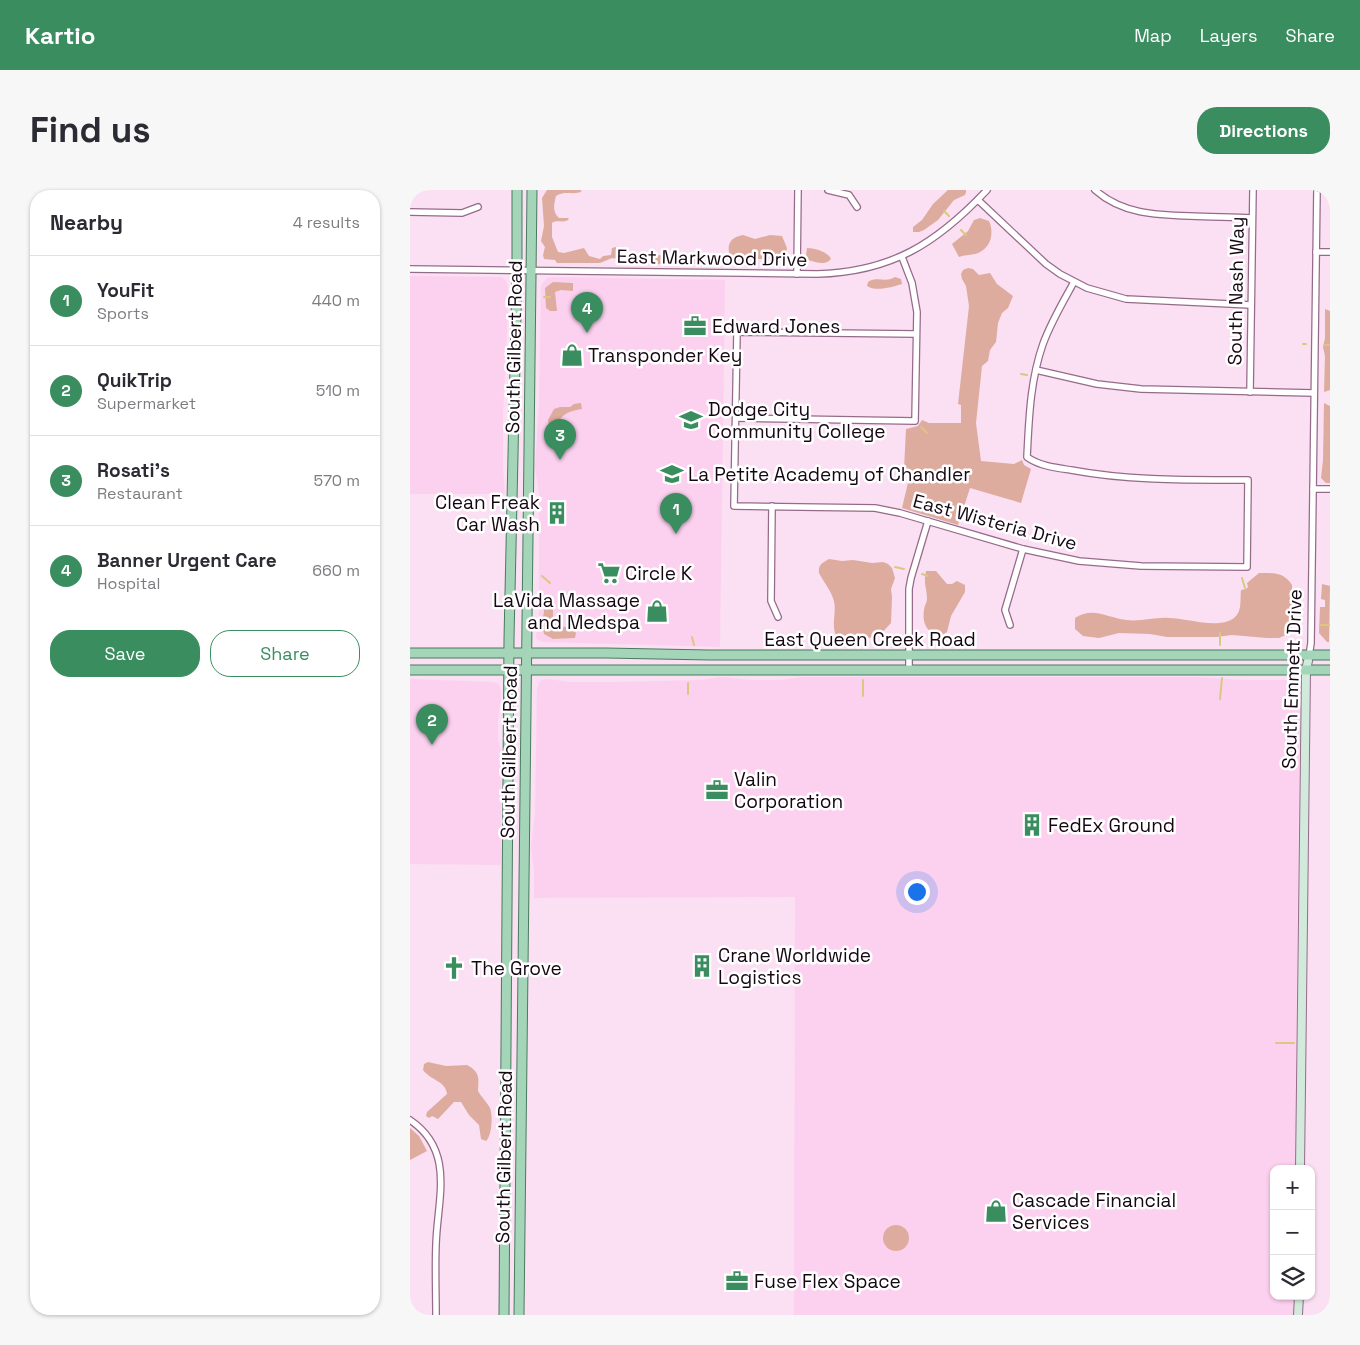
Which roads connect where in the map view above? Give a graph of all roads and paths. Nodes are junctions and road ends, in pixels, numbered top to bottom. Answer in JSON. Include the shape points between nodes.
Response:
{"nodes":[{"id":1,"x":517,"y":190,"type":"edge"},
{"id":2,"x":532,"y":190,"type":"edge"},
{"id":3,"x":798,"y":190,"type":"edge"},
{"id":4,"x":828,"y":190,"type":"edge"},
{"id":5,"x":987,"y":190,"type":"edge"},
{"id":6,"x":1095,"y":190,"type":"edge"},
{"id":7,"x":1253,"y":190,"type":"edge"},
{"id":8,"x":1317,"y":190,"type":"edge"},
{"id":9,"x":978,"y":200,"type":"junction"},
{"id":10,"x":478,"y":207,"type":"dead end"},
{"id":11,"x":856,"y":207,"type":"dead end"},
{"id":12,"x":410,"y":212,"type":"edge"},
{"id":13,"x":1252,"y":218,"type":"junction"},
{"id":14,"x":1316,"y":252,"type":"junction"},
{"id":15,"x":1330,"y":252,"type":"edge"},
{"id":16,"x":902,"y":257,"type":"junction"},
{"id":17,"x":410,"y":269,"type":"edge"},
{"id":18,"x":516,"y":270,"type":"junction"},
{"id":19,"x":531,"y":270,"type":"junction"},
{"id":20,"x":797,"y":274,"type":"junction"},
{"id":21,"x":1074,"y":282,"type":"junction"},
{"id":22,"x":1251,"y":305,"type":"junction"},
{"id":23,"x":916,"y":334,"type":"junction"},
{"id":24,"x":1036,"y":370,"type":"junction"},
{"id":25,"x":1250,"y":392,"type":"junction"},
{"id":26,"x":1314,"y":393,"type":"junction"},
{"id":27,"x":736,"y":418,"type":"junction"},
{"id":28,"x":1313,"y":488,"type":"junction"},
{"id":29,"x":1330,"y":489,"type":"edge"},
{"id":30,"x":772,"y":506,"type":"junction"},
{"id":31,"x":928,"y":521,"type":"junction"},
{"id":32,"x":1023,"y":549,"type":"junction"},
{"id":33,"x":778,"y":617,"type":"dead end"},
{"id":34,"x":1010,"y":625,"type":"dead end"},
{"id":35,"x":410,"y":653,"type":"edge"},
{"id":36,"x":509,"y":653,"type":"junction"},
{"id":37,"x":528,"y":653,"type":"junction"},
{"id":38,"x":709,"y":655,"type":"junction"},
{"id":39,"x":909,"y":655,"type":"junction"},
{"id":40,"x":1330,"y":655,"type":"edge"},
{"id":41,"x":1307,"y":662,"type":"junction"},
{"id":42,"x":410,"y":670,"type":"edge"},
{"id":43,"x":709,"y":670,"type":"junction"},
{"id":44,"x":909,"y":670,"type":"junction"},
{"id":45,"x":1330,"y":670,"type":"edge"},
{"id":46,"x":509,"y":671,"type":"junction"},
{"id":47,"x":528,"y":671,"type":"junction"},
{"id":48,"x":508,"y":858,"type":"junction"},
{"id":49,"x":524,"y":859,"type":"junction"},
{"id":50,"x":506,"y":1046,"type":"junction"},
{"id":51,"x":522,"y":1046,"type":"junction"},
{"id":52,"x":410,"y":1120,"type":"edge"},
{"id":53,"x":1300,"y":1165,"type":"edge"},
{"id":54,"x":1299,"y":1300,"type":"edge"},
{"id":55,"x":436,"y":1315,"type":"edge"},
{"id":56,"x":504,"y":1315,"type":"edge"},
{"id":57,"x":519,"y":1315,"type":"edge"},
{"id":58,"x":1298,"y":1315,"type":"edge"}],
"edges":[{"from":1,"to":18,"type":"main road","name":"South Gilbert Road"},
{"from":2,"to":19,"type":"main road","name":"South Gilbert Road"},
{"from":3,"to":20,"type":"street"},
{"from":4,"to":11,"type":"street","via":[[849,195]]},
{"from":5,"to":9,"type":"street","name":"East Markwood Drive"},
{"from":6,"to":13,"type":"street","via":[[1110,201],[1137,212]]},
{"from":7,"to":13,"type":"street","name":"South Nash Way"},
{"from":8,"to":14,"type":"street","name":"South Emmett Drive"},
{"from":9,"to":16,"type":"street","name":"East Markwood Drive","via":[[947,230]]},
{"from":9,"to":21,"type":"street","via":[[1046,264]]},
{"from":10,"to":12,"type":"street","via":[[462,213]]},
{"from":13,"to":22,"type":"street","name":"South Nash Way"},
{"from":14,"to":15,"type":"street"},
{"from":14,"to":26,"type":"street","name":"South Emmett Drive"},
{"from":16,"to":20,"type":"street","name":"East Markwood Drive","via":[[851,272]]},
{"from":16,"to":23,"type":"street","via":[[915,298]]},
{"from":17,"to":18,"type":"street","name":"East Markwood Drive"},
{"from":18,"to":19,"type":"street","name":"East Markwood Drive"},
{"from":18,"to":36,"type":"main road","name":"South Gilbert Road"},
{"from":19,"to":20,"type":"street","name":"East Markwood Drive"},
{"from":19,"to":37,"type":"main road","name":"South Gilbert Road"},
{"from":21,"to":22,"type":"street","via":[[1126,299]]},
{"from":21,"to":24,"type":"street","via":[[1049,330]]},
{"from":22,"to":25,"type":"street","name":"South Nash Way"},
{"from":23,"to":27,"type":"street","via":[[737,332]]},
{"from":23,"to":27,"type":"street","via":[[915,421]]},
{"from":24,"to":25,"type":"street","via":[[1117,387]]},
{"from":24,"to":32,"type":"street","name":"East Wisteria Drive","via":[[1027,457],[1034,462],[1066,469],[1125,478],[1248,480],[1247,568],[1107,564]]},
{"from":25,"to":26,"type":"street"},
{"from":26,"to":28,"type":"street","name":"South Emmett Drive"},
{"from":27,"to":30,"type":"street","name":"East Wisteria Drive","via":[[734,506]]},
{"from":28,"to":29,"type":"street"},
{"from":28,"to":41,"type":"street","name":"South Emmett Drive","via":[[1311,640]]},
{"from":30,"to":31,"type":"street","name":"East Wisteria Drive","via":[[875,508]]},
{"from":30,"to":33,"type":"street","via":[[771,602]]},
{"from":31,"to":32,"type":"street","name":"East Wisteria Drive"},
{"from":31,"to":39,"type":"street","via":[[911,578]]},
{"from":32,"to":34,"type":"street","via":[[1005,610]]},
{"from":35,"to":36,"type":"main road","name":"East Queen Creek Road"},
{"from":36,"to":37,"type":"main road","name":"East Queen Creek Road"},
{"from":36,"to":46,"type":"main road","name":"South Gilbert Road"},
{"from":37,"to":38,"type":"main road","name":"East Queen Creek Road"},
{"from":37,"to":47,"type":"main road","name":"South Gilbert Road"},
{"from":38,"to":39,"type":"main road","name":"East Queen Creek Road"},
{"from":38,"to":43,"type":"main road"},
{"from":39,"to":41,"type":"main road","name":"East Queen Creek Road"},
{"from":39,"to":44,"type":"street"},
{"from":40,"to":41,"type":"main road","name":"East Queen Creek Road"},
{"from":41,"to":44,"type":"main road","name":"East Queen Creek Road"},
{"from":41,"to":45,"type":"main road","name":"East Queen Creek Road"},
{"from":41,"to":53,"type":"street","name":"South Emmett Drive"},
{"from":42,"to":46,"type":"main road","name":"East Queen Creek Road"},
{"from":43,"to":44,"type":"main road","name":"East Queen Creek Road"},
{"from":43,"to":47,"type":"main road","name":"East Queen Creek Road"},
{"from":46,"to":47,"type":"main road","name":"East Queen Creek Road"},
{"from":46,"to":48,"type":"main road","name":"South Gilbert Road"},
{"from":47,"to":49,"type":"main road","name":"South Gilbert Road"},
{"from":48,"to":49,"type":"main road"},
{"from":48,"to":50,"type":"main road","name":"South Gilbert Road"},
{"from":49,"to":51,"type":"main road","name":"South Gilbert Road"},
{"from":50,"to":51,"type":"main road"},
{"from":50,"to":56,"type":"main road","name":"South Gilbert Road"},
{"from":51,"to":57,"type":"main road","name":"South Gilbert Road"},
{"from":52,"to":55,"type":"street","via":[[429,1139],[442,1172],[436,1244]]},
{"from":54,"to":58,"type":"street"}]}
